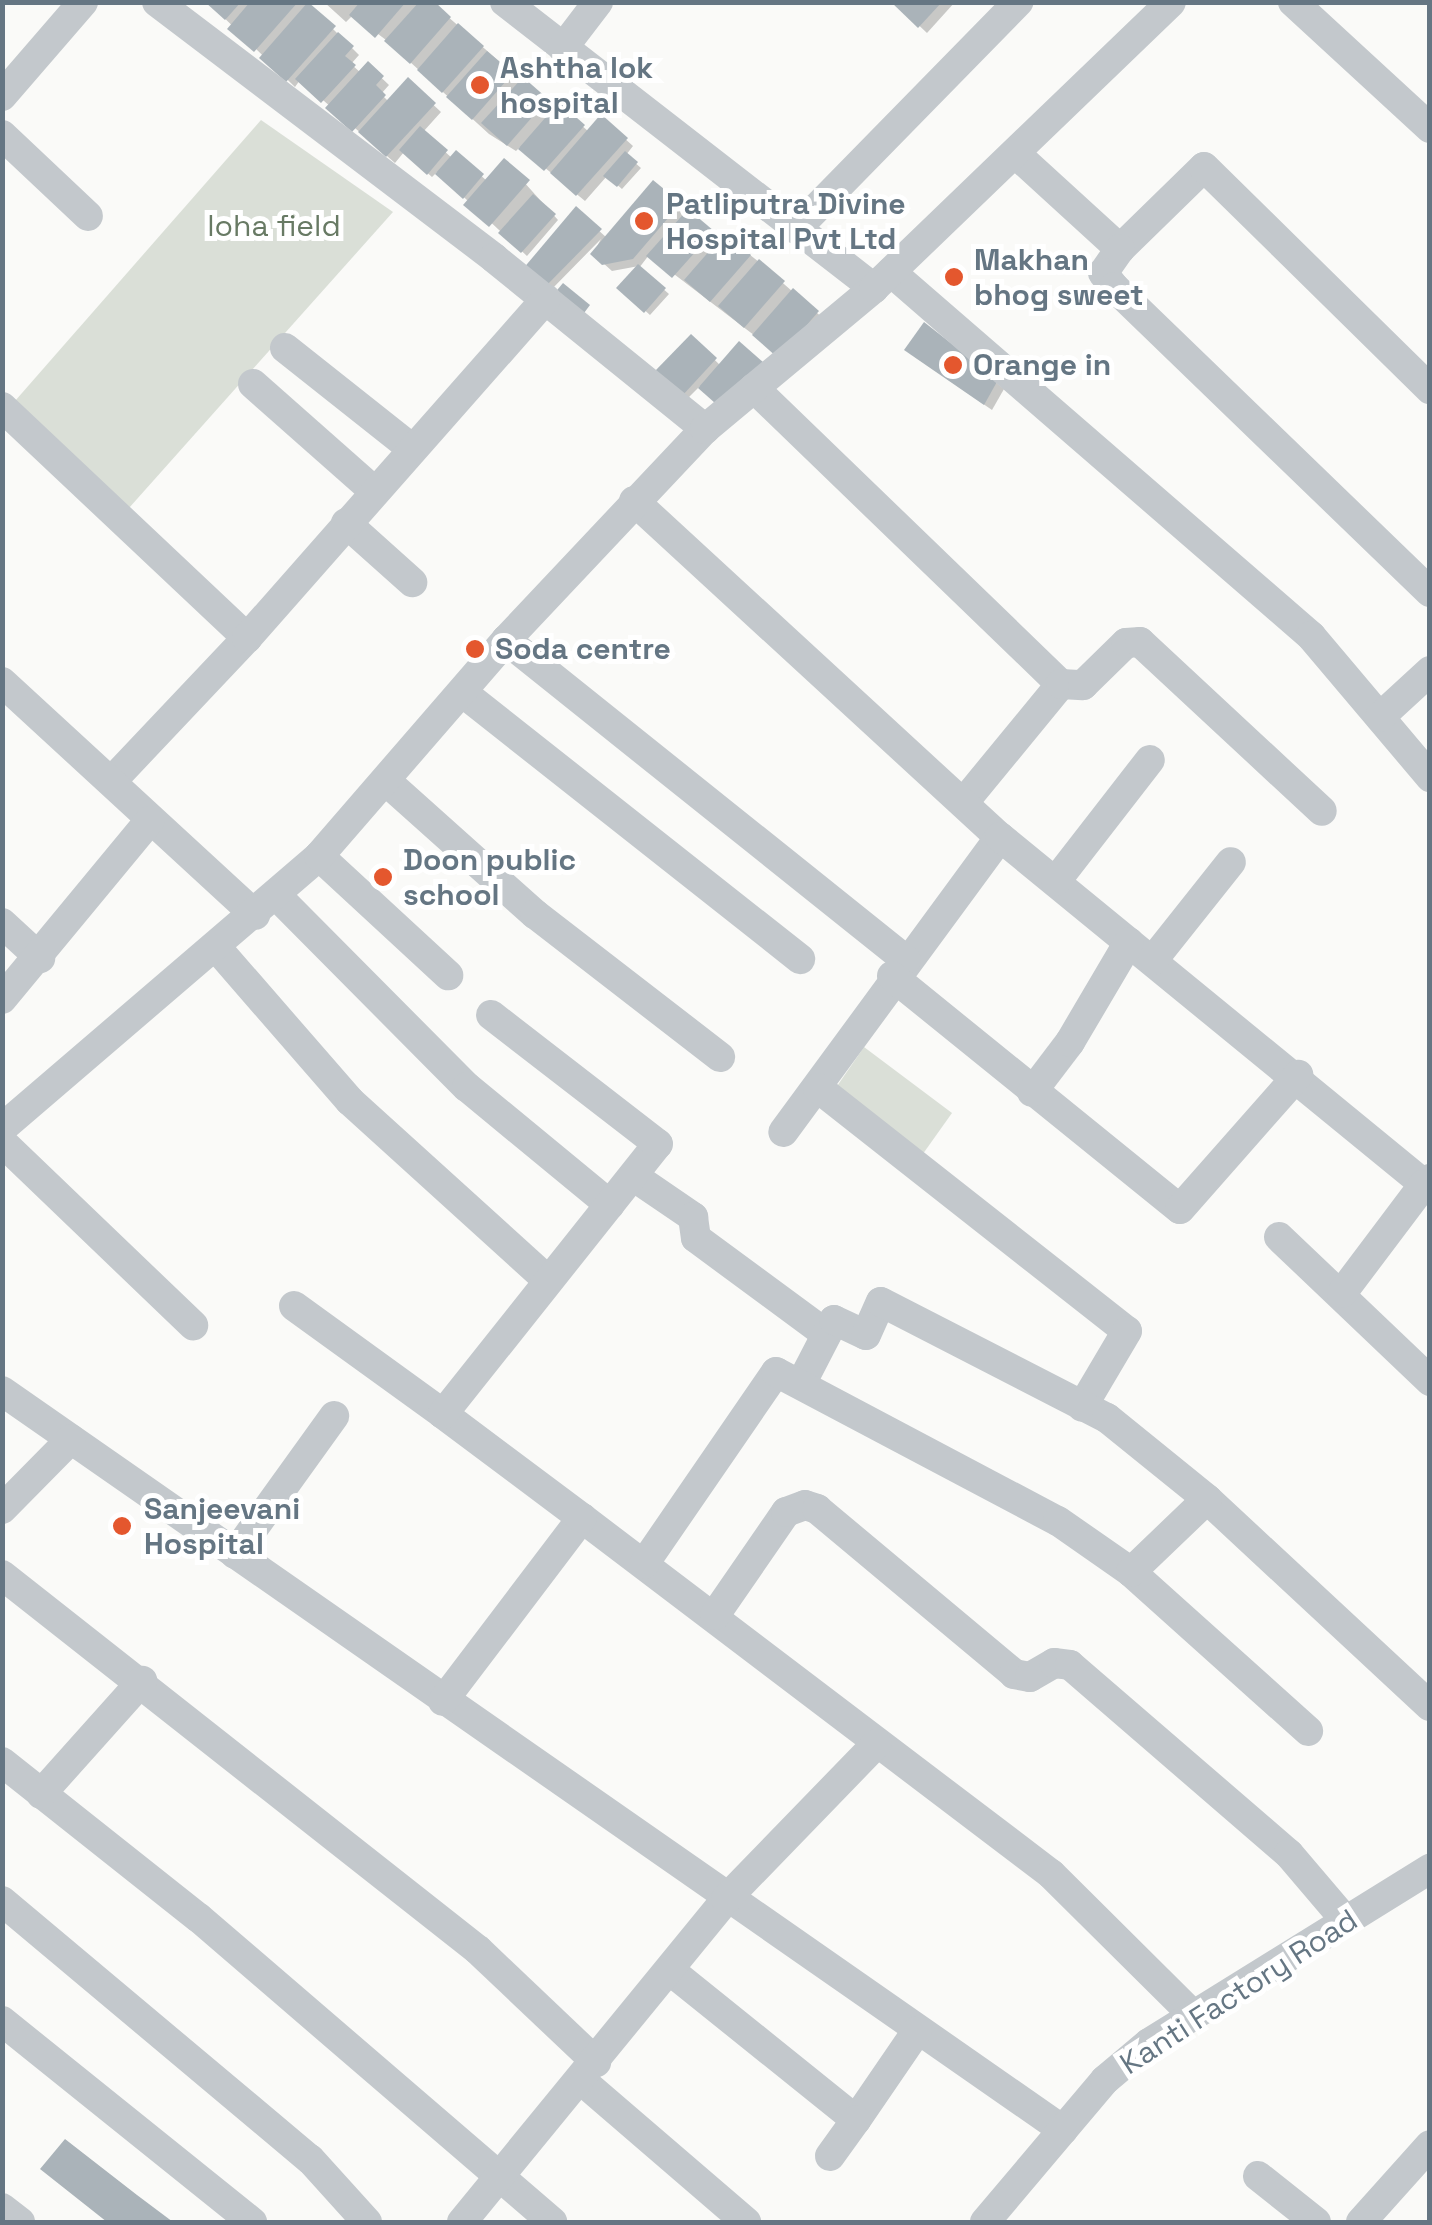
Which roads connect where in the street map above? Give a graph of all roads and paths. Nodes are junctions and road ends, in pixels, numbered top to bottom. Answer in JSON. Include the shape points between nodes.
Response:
{"nodes":[{"id":1,"x":83,"y":2,"type":"edge"},
{"id":2,"x":156,"y":2,"type":"edge"},
{"id":3,"x":505,"y":2,"type":"edge"},
{"id":4,"x":598,"y":2,"type":"edge"},
{"id":5,"x":1018,"y":2,"type":"edge"},
{"id":6,"x":1170,"y":2,"type":"edge"},
{"id":7,"x":1294,"y":2,"type":"edge"},
{"id":8,"x":563,"y":48,"type":"junction"},
{"id":9,"x":2,"y":96,"type":"edge"},
{"id":10,"x":1430,"y":128,"type":"edge"},
{"id":11,"x":2,"y":135,"type":"edge"},
{"id":12,"x":1016,"y":154,"type":"junction"},
{"id":13,"x":88,"y":216,"type":"dead end"},
{"id":14,"x":796,"y":229,"type":"junction"},
{"id":15,"x":1120,"y":249,"type":"junction"},
{"id":16,"x":882,"y":280,"type":"junction"},
{"id":17,"x":546,"y":299,"type":"junction"},
{"id":18,"x":285,"y":348,"type":"dead end"},
{"id":19,"x":254,"y":384,"type":"dead end"},
{"id":20,"x":754,"y":388,"type":"junction"},
{"id":21,"x":1430,"y":389,"type":"edge"},
{"id":22,"x":2,"y":407,"type":"edge"},
{"id":23,"x":704,"y":429,"type":"junction"},
{"id":24,"x":411,"y":448,"type":"junction"},
{"id":25,"x":374,"y":491,"type":"junction"},
{"id":26,"x":634,"y":501,"type":"junction"},
{"id":27,"x":346,"y":523,"type":"junction"},
{"id":28,"x":412,"y":582,"type":"dead end"},
{"id":29,"x":1430,"y":592,"type":"edge"},
{"id":30,"x":247,"y":638,"type":"junction"},
{"id":31,"x":506,"y":640,"type":"junction"},
{"id":32,"x":1430,"y":671,"type":"edge"},
{"id":33,"x":2,"y":682,"type":"edge"},
{"id":34,"x":1061,"y":684,"type":"junction"},
{"id":35,"x":462,"y":692,"type":"junction"},
{"id":36,"x":1380,"y":717,"type":"junction"},
{"id":37,"x":1150,"y":760,"type":"dead end"},
{"id":38,"x":1430,"y":778,"type":"edge"},
{"id":39,"x":112,"y":781,"type":"junction"},
{"id":40,"x":386,"y":781,"type":"junction"},
{"id":41,"x":964,"y":802,"type":"junction"},
{"id":42,"x":1322,"y":812,"type":"dead end"},
{"id":43,"x":149,"y":821,"type":"junction"},
{"id":44,"x":1000,"y":837,"type":"junction"},
{"id":45,"x":320,"y":856,"type":"junction"},
{"id":46,"x":1231,"y":862,"type":"dead end"},
{"id":47,"x":1056,"y":881,"type":"junction"},
{"id":48,"x":266,"y":906,"type":"junction"},
{"id":49,"x":2,"y":922,"type":"edge"},
{"id":50,"x":216,"y":947,"type":"junction"},
{"id":51,"x":1141,"y":951,"type":"junction"},
{"id":52,"x":40,"y":958,"type":"junction"},
{"id":53,"x":800,"y":959,"type":"dead end"},
{"id":54,"x":899,"y":968,"type":"junction"},
{"id":55,"x":448,"y":975,"type":"dead end"},
{"id":56,"x":2,"y":1000,"type":"edge"},
{"id":57,"x":491,"y":1016,"type":"dead end"},
{"id":58,"x":720,"y":1057,"type":"dead end"},
{"id":59,"x":1298,"y":1075,"type":"junction"},
{"id":60,"x":818,"y":1088,"type":"junction"},
{"id":61,"x":1032,"y":1092,"type":"junction"},
{"id":62,"x":2,"y":1128,"type":"edge"},
{"id":63,"x":783,"y":1132,"type":"dead end"},
{"id":64,"x":2,"y":1142,"type":"edge"},
{"id":65,"x":633,"y":1176,"type":"junction"},
{"id":66,"x":1426,"y":1188,"type":"edge"},
{"id":67,"x":610,"y":1205,"type":"junction"},
{"id":68,"x":1279,"y":1237,"type":"dead end"},
{"id":69,"x":545,"y":1278,"type":"junction"},
{"id":70,"x":1342,"y":1293,"type":"junction"},
{"id":71,"x":294,"y":1306,"type":"dead end"},
{"id":72,"x":193,"y":1325,"type":"dead end"},
{"id":73,"x":826,"y":1334,"type":"junction"},
{"id":74,"x":1430,"y":1381,"type":"edge"},
{"id":75,"x":801,"y":1384,"type":"junction"},
{"id":76,"x":2,"y":1390,"type":"edge"},
{"id":77,"x":1082,"y":1407,"type":"junction"},
{"id":78,"x":443,"y":1414,"type":"junction"},
{"id":79,"x":334,"y":1416,"type":"dead end"},
{"id":80,"x":71,"y":1439,"type":"junction"},
{"id":81,"x":1207,"y":1498,"type":"junction"},
{"id":82,"x":2,"y":1509,"type":"edge"},
{"id":83,"x":582,"y":1518,"type":"junction"},
{"id":84,"x":235,"y":1554,"type":"junction"},
{"id":85,"x":644,"y":1564,"type":"junction"},
{"id":86,"x":1130,"y":1572,"type":"junction"},
{"id":87,"x":2,"y":1575,"type":"edge"},
{"id":88,"x":715,"y":1615,"type":"junction"},
{"id":89,"x":142,"y":1681,"type":"junction"},
{"id":90,"x":444,"y":1701,"type":"junction"},
{"id":91,"x":1430,"y":1706,"type":"edge"},
{"id":92,"x":1308,"y":1731,"type":"dead end"},
{"id":93,"x":876,"y":1744,"type":"junction"},
{"id":94,"x":2,"y":1762,"type":"edge"},
{"id":95,"x":40,"y":1794,"type":"junction"},
{"id":96,"x":1430,"y":1869,"type":"edge"},
{"id":97,"x":726,"y":1898,"type":"junction"},
{"id":98,"x":2,"y":1901,"type":"edge"},
{"id":99,"x":1346,"y":1921,"type":"junction"},
{"id":100,"x":672,"y":1972,"type":"junction"},
{"id":101,"x":1193,"y":2015,"type":"junction"},
{"id":102,"x":2,"y":2022,"type":"edge"},
{"id":103,"x":917,"y":2031,"type":"junction"},
{"id":104,"x":588,"y":2071,"type":"junction"},
{"id":105,"x":856,"y":2120,"type":"junction"},
{"id":106,"x":1063,"y":2130,"type":"junction"},
{"id":107,"x":830,"y":2156,"type":"dead end"},
{"id":108,"x":1423,"y":2165,"type":"edge"},
{"id":109,"x":1258,"y":2176,"type":"dead end"},
{"id":110,"x":500,"y":2178,"type":"junction"},
{"id":111,"x":2,"y":2208,"type":"edge"},
{"id":112,"x":20,"y":2222,"type":"edge"},
{"id":113,"x":252,"y":2222,"type":"edge"},
{"id":114,"x":367,"y":2222,"type":"edge"},
{"id":115,"x":462,"y":2222,"type":"edge"},
{"id":116,"x":552,"y":2222,"type":"edge"},
{"id":117,"x":746,"y":2222,"type":"edge"},
{"id":118,"x":984,"y":2222,"type":"edge"},
{"id":119,"x":1316,"y":2222,"type":"edge"},
{"id":120,"x":1361,"y":2222,"type":"edge"}],
"edges":[{"from":1,"to":9,"type":"street"},
{"from":2,"to":17,"type":"street"},
{"from":3,"to":8,"type":"street"},
{"from":4,"to":8,"type":"street"},
{"from":5,"to":14,"type":"street"},
{"from":6,"to":12,"type":"street"},
{"from":7,"to":10,"type":"street"},
{"from":8,"to":14,"type":"street"},
{"from":11,"to":13,"type":"street"},
{"from":12,"to":15,"type":"street"},
{"from":12,"to":16,"type":"street"},
{"from":14,"to":16,"type":"street"},
{"from":15,"to":21,"type":"street","via":[[1204,167]]},
{"from":15,"to":29,"type":"street","via":[[1104,273],[1114,287]]},
{"from":16,"to":20,"type":"street"},
{"from":16,"to":36,"type":"street","via":[[1311,636]]},
{"from":17,"to":23,"type":"street"},
{"from":17,"to":24,"type":"street"},
{"from":18,"to":24,"type":"street"},
{"from":19,"to":25,"type":"street"},
{"from":20,"to":23,"type":"street"},
{"from":20,"to":34,"type":"street"},
{"from":22,"to":30,"type":"street"},
{"from":23,"to":26,"type":"street"},
{"from":24,"to":25,"type":"street"},
{"from":25,"to":27,"type":"street"},
{"from":26,"to":31,"type":"street"},
{"from":26,"to":41,"type":"street"},
{"from":27,"to":28,"type":"street"},
{"from":27,"to":30,"type":"street"},
{"from":30,"to":39,"type":"street"},
{"from":31,"to":35,"type":"street"},
{"from":31,"to":54,"type":"street"},
{"from":32,"to":36,"type":"street"},
{"from":33,"to":39,"type":"street"},
{"from":34,"to":41,"type":"street"},
{"from":34,"to":42,"type":"street","via":[[1083,685],[1126,643],[1140,642]]},
{"from":35,"to":40,"type":"street"},
{"from":35,"to":53,"type":"street"},
{"from":36,"to":38,"type":"street"},
{"from":37,"to":47,"type":"street"},
{"from":39,"to":43,"type":"street"},
{"from":40,"to":45,"type":"street"},
{"from":40,"to":58,"type":"street","via":[[535,914]]},
{"from":41,"to":44,"type":"street"},
{"from":43,"to":48,"type":"street"},
{"from":43,"to":52,"type":"street"},
{"from":44,"to":47,"type":"street"},
{"from":44,"to":54,"type":"street"},
{"from":45,"to":48,"type":"street"},
{"from":45,"to":55,"type":"street"},
{"from":46,"to":51,"type":"street"},
{"from":47,"to":51,"type":"street"},
{"from":48,"to":50,"type":"street"},
{"from":48,"to":67,"type":"street"},
{"from":49,"to":52,"type":"street"},
{"from":50,"to":62,"type":"street"},
{"from":50,"to":69,"type":"street","via":[[350,1101]]},
{"from":51,"to":59,"type":"street"},
{"from":51,"to":61,"type":"street"},
{"from":52,"to":56,"type":"street"},
{"from":54,"to":60,"type":"street"},
{"from":54,"to":61,"type":"street"},
{"from":57,"to":65,"type":"street","via":[[658,1144]]},
{"from":59,"to":61,"type":"street","via":[[1180,1209]]},
{"from":59,"to":66,"type":"street"},
{"from":60,"to":63,"type":"street"},
{"from":60,"to":77,"type":"street","via":[[1127,1331]]},
{"from":64,"to":72,"type":"street"},
{"from":65,"to":67,"type":"street"},
{"from":65,"to":73,"type":"street","via":[[694,1218],[696,1238]]},
{"from":66,"to":70,"type":"street"},
{"from":67,"to":69,"type":"street"},
{"from":68,"to":70,"type":"street"},
{"from":69,"to":78,"type":"street"},
{"from":70,"to":74,"type":"street"},
{"from":71,"to":78,"type":"street"},
{"from":73,"to":75,"type":"street"},
{"from":73,"to":77,"type":"street","via":[[834,1320],[866,1335],[881,1302]]},
{"from":75,"to":85,"type":"street","via":[[776,1372]]},
{"from":75,"to":86,"type":"street","via":[[996,1485]]},
{"from":76,"to":80,"type":"street"},
{"from":77,"to":81,"type":"street","via":[[1107,1418]]},
{"from":78,"to":83,"type":"street"},
{"from":79,"to":84,"type":"street"},
{"from":80,"to":82,"type":"street"},
{"from":80,"to":84,"type":"street"},
{"from":81,"to":86,"type":"street"},
{"from":81,"to":91,"type":"street"},
{"from":83,"to":85,"type":"street"},
{"from":83,"to":90,"type":"street"},
{"from":84,"to":90,"type":"street"},
{"from":85,"to":88,"type":"street"},
{"from":86,"to":92,"type":"street"},
{"from":87,"to":89,"type":"street"},
{"from":88,"to":93,"type":"street"},
{"from":88,"to":99,"type":"street","via":[[786,1512],[805,1504],[817,1509],[1014,1674],[1030,1677],[1054,1664],[1070,1665],[1289,1854]]},
{"from":89,"to":95,"type":"street"},
{"from":89,"to":104,"type":"street","via":[[478,1950]]},
{"from":90,"to":97,"type":"street"},
{"from":93,"to":97,"type":"street"},
{"from":93,"to":101,"type":"street","via":[[1051,1874]]},
{"from":94,"to":95,"type":"street"},
{"from":95,"to":110,"type":"street","via":[[200,1918]]},
{"from":96,"to":99,"type":"street","name":"Kanti Factory Road"},
{"from":97,"to":100,"type":"street"},
{"from":97,"to":103,"type":"street"},
{"from":98,"to":114,"type":"street","via":[[310,2159]]},
{"from":99,"to":101,"type":"street","name":"Kanti Factory Road"},
{"from":100,"to":104,"type":"street"},
{"from":100,"to":105,"type":"street"},
{"from":101,"to":106,"type":"street","name":"Kanti Factory Road","via":[[1105,2080]]},
{"from":102,"to":113,"type":"street"},
{"from":103,"to":105,"type":"street"},
{"from":103,"to":106,"type":"street"},
{"from":104,"to":110,"type":"street"},
{"from":104,"to":117,"type":"street"},
{"from":105,"to":107,"type":"street"},
{"from":106,"to":118,"type":"street","name":"Kanti Factory Road"},
{"from":108,"to":120,"type":"street"},
{"from":109,"to":119,"type":"street"},
{"from":110,"to":115,"type":"street"},
{"from":110,"to":116,"type":"street"},
{"from":111,"to":112,"type":"street"}]}
